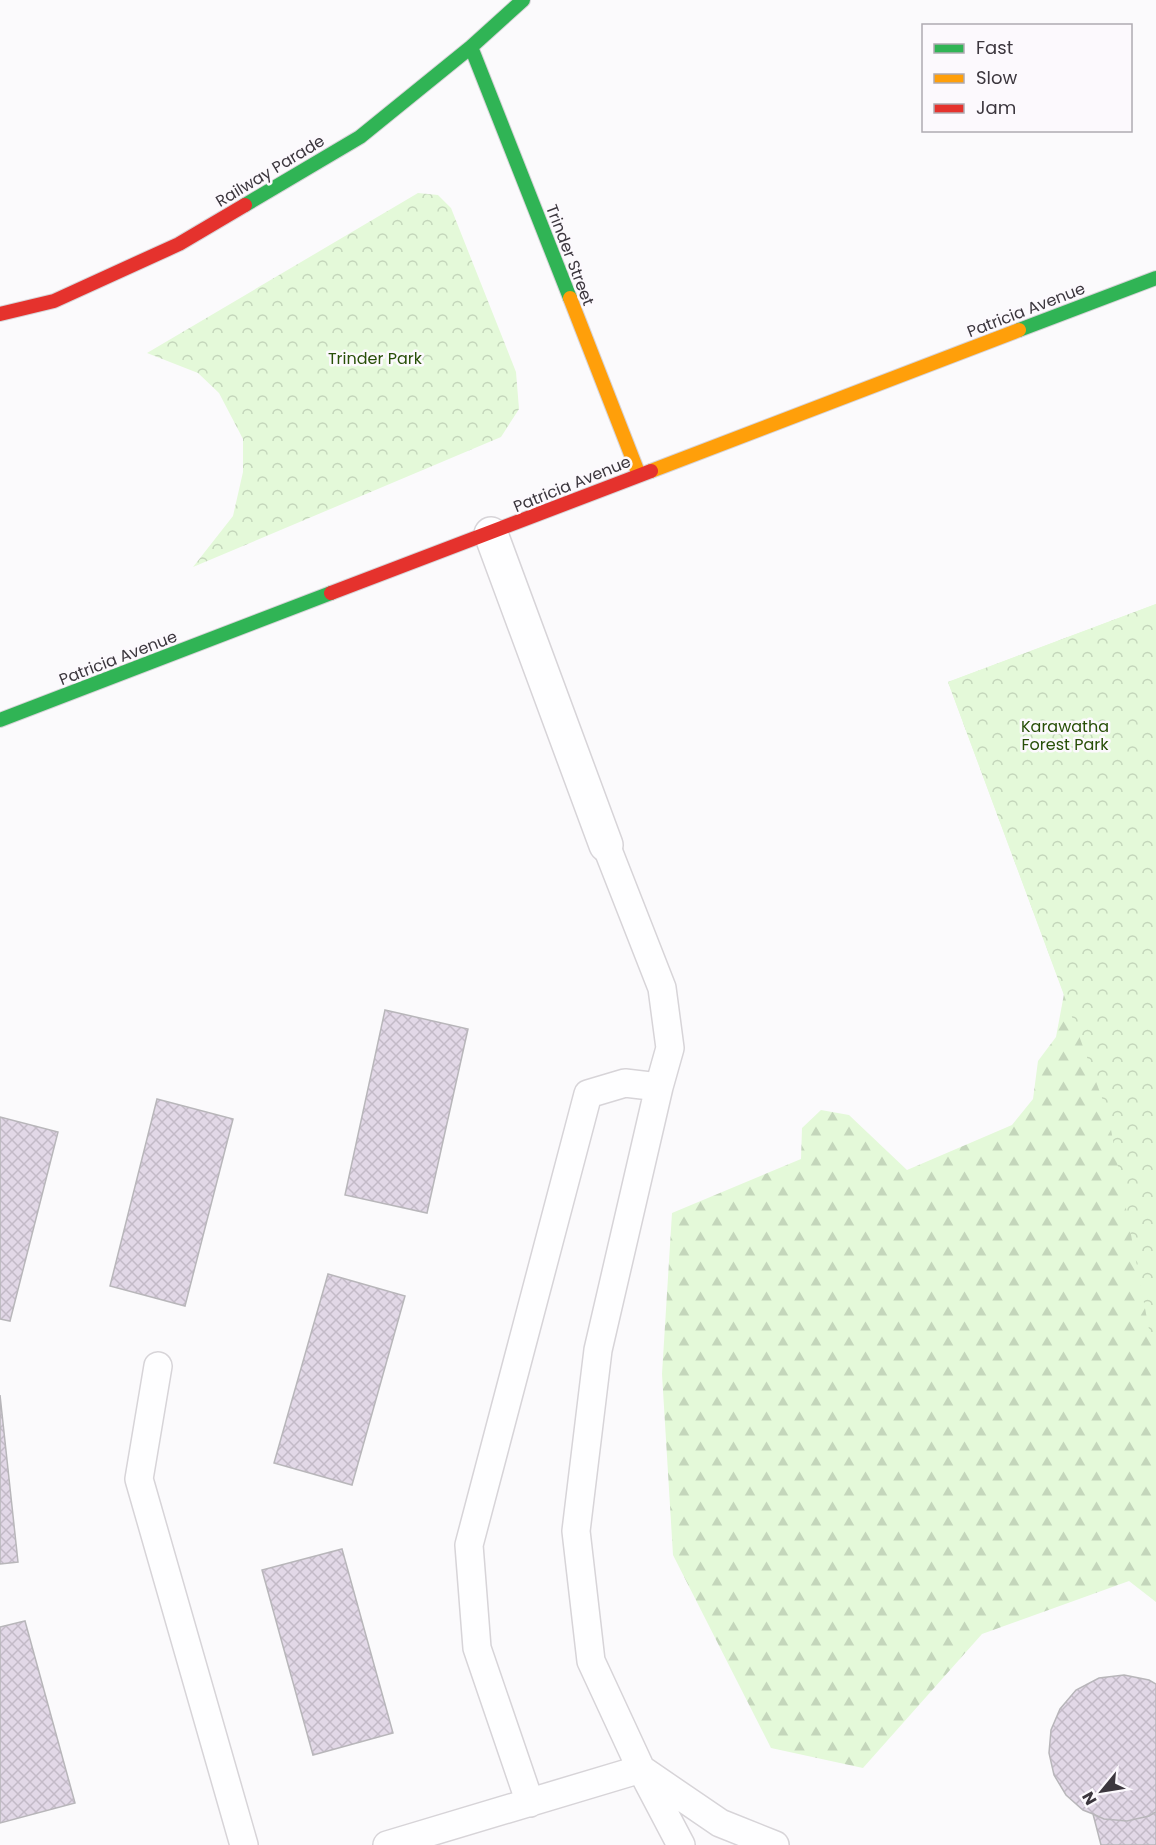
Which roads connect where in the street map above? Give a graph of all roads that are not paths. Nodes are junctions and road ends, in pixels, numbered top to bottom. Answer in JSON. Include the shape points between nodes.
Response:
{"nodes":[{"id":1,"x":523,"y":0,"type":"edge"},
{"id":2,"x":471,"y":47,"type":"junction"},
{"id":3,"x":1156,"y":278,"type":"edge"},
{"id":4,"x":0,"y":314,"type":"edge"},
{"id":5,"x":639,"y":475,"type":"junction"},
{"id":6,"x":491,"y":534,"type":"junction"},
{"id":7,"x":0,"y":720,"type":"edge"},
{"id":8,"x":606,"y":844,"type":"joint"},
{"id":9,"x":659,"y":1087,"type":"junction"},
{"id":10,"x":158,"y":1366,"type":"dead end"},
{"id":11,"x":640,"y":1769,"type":"junction"},
{"id":12,"x":530,"y":1803,"type":"junction"},
{"id":13,"x":244,"y":1845,"type":"edge"},
{"id":14,"x":387,"y":1845,"type":"edge"},
{"id":15,"x":681,"y":1845,"type":"edge"},
{"id":16,"x":775,"y":1845,"type":"edge"}],
"edges":[{"from":1,"to":2,"type":"street","name":"Railway Parade"},
{"from":2,"to":4,"type":"street","name":"Railway Parade","via":[[360,136],[179,244],[54,301]]},
{"from":2,"to":5,"type":"street","name":"Trinder Street"},
{"from":3,"to":5,"type":"street","name":"Patricia Avenue"},
{"from":5,"to":6,"type":"street","name":"Patricia Avenue"},
{"from":6,"to":7,"type":"street","name":"Patricia Avenue"},
{"from":6,"to":8,"type":"street"},
{"from":8,"to":9,"type":"lane","via":[[662,988],[670,1048]]},
{"from":9,"to":11,"type":"lane","via":[[598,1350],[576,1531],[591,1661]]},
{"from":9,"to":12,"type":"lane","via":[[626,1083],[588,1094],[469,1545],[477,1648]]},
{"from":10,"to":13,"type":"lane","via":[[139,1479]]},
{"from":11,"to":12,"type":"lane"},
{"from":11,"to":15,"type":"lane"},
{"from":11,"to":16,"type":"lane","via":[[720,1824]]},
{"from":12,"to":14,"type":"lane"}]}
